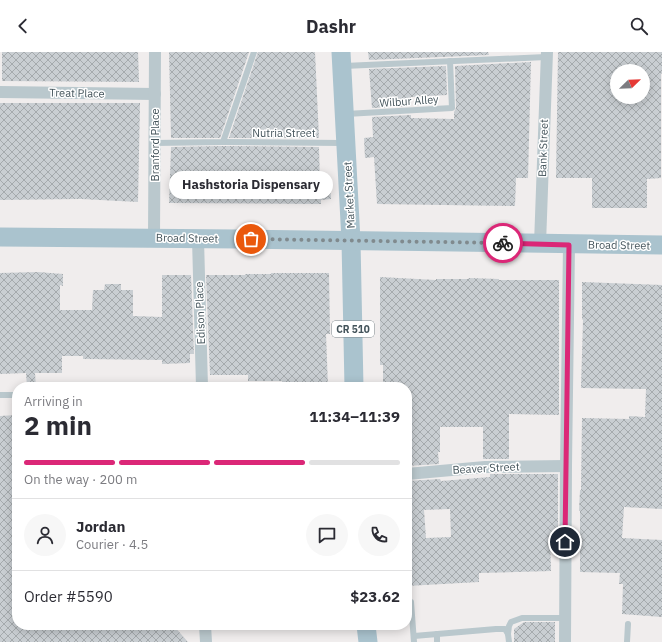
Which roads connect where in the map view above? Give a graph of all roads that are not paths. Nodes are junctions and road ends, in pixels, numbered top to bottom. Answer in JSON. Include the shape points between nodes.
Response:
{"nodes":[{"id":1,"x":155,"y":52,"type":"edge"},
{"id":2,"x":254,"y":52,"type":"edge"},
{"id":3,"x":546,"y":54,"type":"edge"},
{"id":4,"x":342,"y":59,"type":"edge"},
{"id":5,"x":450,"y":61,"type":"junction"},
{"id":6,"x":0,"y":92,"type":"edge"},
{"id":7,"x":155,"y":94,"type":"junction"},
{"id":8,"x":345,"y":114,"type":"junction"},
{"id":9,"x":223,"y":142,"type":"junction"},
{"id":10,"x":155,"y":143,"type":"junction"},
{"id":11,"x":346,"y":144,"type":"junction"},
{"id":12,"x":0,"y":237,"type":"edge"},
{"id":13,"x":154,"y":238,"type":"junction"},
{"id":14,"x":198,"y":239,"type":"junction"},
{"id":15,"x":351,"y":241,"type":"junction"},
{"id":16,"x":540,"y":244,"type":"junction"},
{"id":17,"x":569,"y":245,"type":"junction"},
{"id":18,"x":662,"y":246,"type":"edge"},
{"id":19,"x":202,"y":382,"type":"edge"},
{"id":20,"x":354,"y":382,"type":"edge"},
{"id":21,"x":0,"y":395,"type":"edge"},
{"id":22,"x":12,"y":395,"type":"edge"},
{"id":23,"x":566,"y":466,"type":"junction"},
{"id":24,"x":412,"y":474,"type":"edge"},
{"id":25,"x":412,"y":614,"type":"edge"},
{"id":26,"x":565,"y":618,"type":"junction"},
{"id":27,"x":628,"y":624,"type":"dead end"},
{"id":28,"x":205,"y":630,"type":"edge"},
{"id":29,"x":367,"y":630,"type":"edge"},
{"id":30,"x":437,"y":634,"type":"junction"},
{"id":31,"x":508,"y":634,"type":"junction"},
{"id":32,"x":414,"y":639,"type":"edge"},
{"id":33,"x":206,"y":642,"type":"edge"},
{"id":34,"x":368,"y":642,"type":"edge"},
{"id":35,"x":437,"y":642,"type":"edge"},
{"id":36,"x":509,"y":642,"type":"edge"},
{"id":37,"x":565,"y":642,"type":"edge"},
{"id":38,"x":626,"y":642,"type":"edge"}],
"edges":[{"from":1,"to":7,"type":"street","name":"Branford Place"},
{"from":2,"to":9,"type":"lane"},
{"from":3,"to":5,"type":"lane"},
{"from":3,"to":16,"type":"street","name":"Bank Street"},
{"from":4,"to":5,"type":"lane"},
{"from":4,"to":8,"type":"main road","name":"Market Street","number":"CR 510"},
{"from":5,"to":8,"type":"lane","name":"Wilbur Alley","via":[[452,108]]},
{"from":6,"to":7,"type":"street","name":"Treat Place"},
{"from":7,"to":10,"type":"street","name":"Branford Place"},
{"from":8,"to":11,"type":"main road","name":"Market Street","number":"CR 510"},
{"from":9,"to":10,"type":"lane","name":"Nutria Street"},
{"from":9,"to":11,"type":"lane","name":"Nutria Street"},
{"from":10,"to":13,"type":"street","name":"Branford Place"},
{"from":11,"to":15,"type":"main road","name":"Market Street","number":"CR 510"},
{"from":12,"to":13,"type":"main road","name":"Broad Street"},
{"from":13,"to":14,"type":"main road","name":"Broad Street"},
{"from":14,"to":15,"type":"main road","name":"Broad Street"},
{"from":14,"to":19,"type":"street","name":"Edison Place"},
{"from":15,"to":16,"type":"main road","name":"Broad Street"},
{"from":15,"to":20,"type":"main road","name":"Market Street","number":"CR 510"},
{"from":16,"to":17,"type":"main road","name":"Broad Street"},
{"from":17,"to":18,"type":"main road","name":"Broad Street"},
{"from":17,"to":23,"type":"street"},
{"from":21,"to":22,"type":"lane"},
{"from":23,"to":24,"type":"street","name":"Beaver Street","via":[[485,467]]},
{"from":23,"to":26,"type":"street"},
{"from":25,"to":32,"type":"lane"},
{"from":26,"to":31,"type":"lane","via":[[522,618],[511,622]]},
{"from":26,"to":37,"type":"street"},
{"from":27,"to":38,"type":"lane"},
{"from":28,"to":33,"type":"street"},
{"from":29,"to":34,"type":"main road"},
{"from":30,"to":31,"type":"lane","via":[[496,628],[505,629]]},
{"from":30,"to":32,"type":"lane"},
{"from":30,"to":35,"type":"lane"},
{"from":31,"to":36,"type":"lane"}]}
